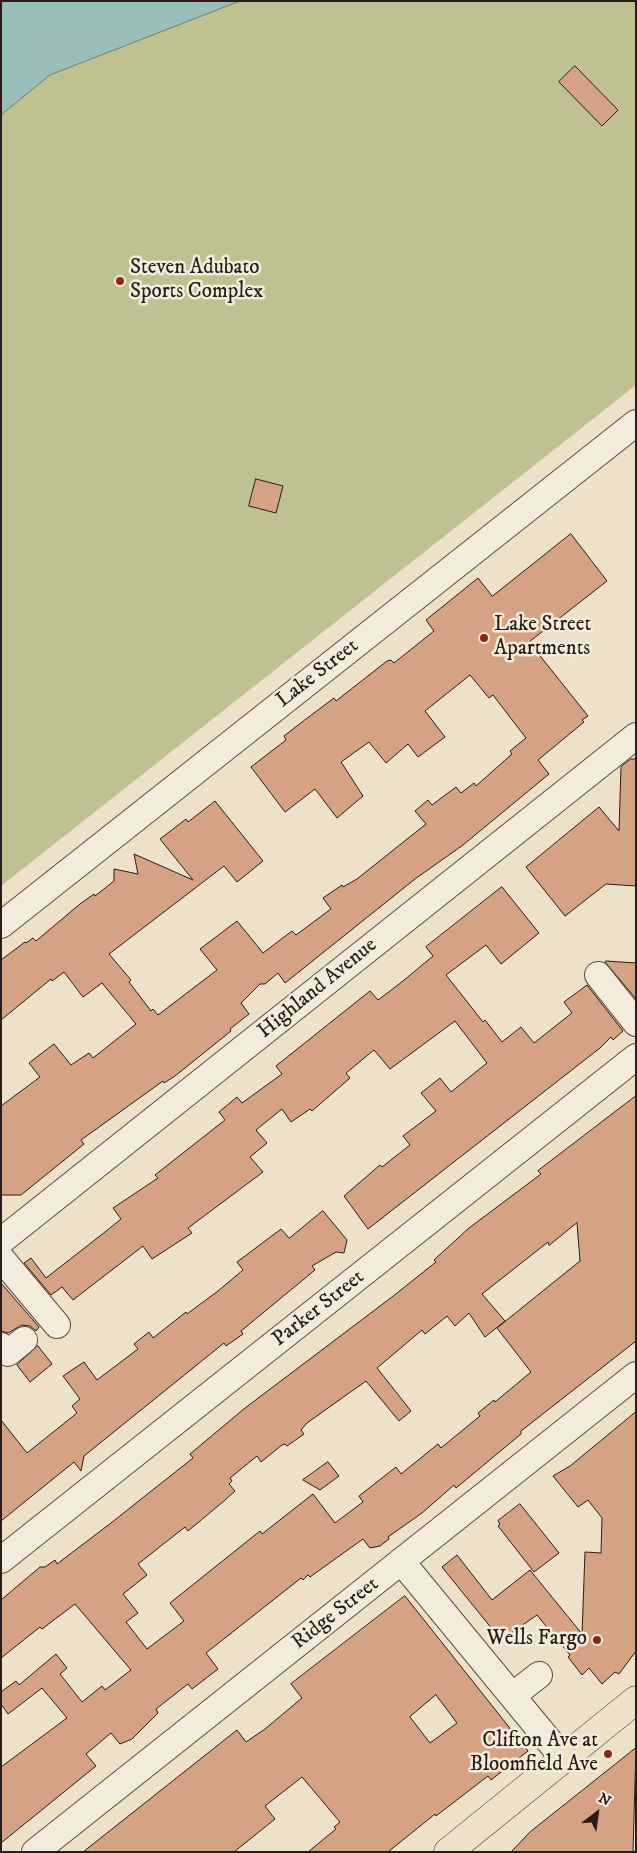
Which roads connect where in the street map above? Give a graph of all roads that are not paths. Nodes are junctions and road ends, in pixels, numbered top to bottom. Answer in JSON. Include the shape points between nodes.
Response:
{"nodes":[{"id":1,"x":636,"y":424,"type":"edge"},
{"id":2,"x":636,"y":736,"type":"edge"},
{"id":3,"x":1,"y":925,"type":"edge"},
{"id":4,"x":598,"y":975,"type":"dead end"},
{"id":5,"x":636,"y":1023,"type":"edge"},
{"id":6,"x":636,"y":1057,"type":"edge"},
{"id":7,"x":1,"y":1241,"type":"edge"},
{"id":8,"x":1,"y":1258,"type":"edge"},
{"id":9,"x":57,"y":1326,"type":"dead end"},
{"id":10,"x":636,"y":1375,"type":"edge"},
{"id":11,"x":1,"y":1560,"type":"edge"},
{"id":12,"x":401,"y":1561,"type":"junction"},
{"id":13,"x":539,"y":1675,"type":"dead end"},
{"id":14,"x":512,"y":1696,"type":"junction"},
{"id":15,"x":636,"y":1700,"type":"edge"},
{"id":16,"x":564,"y":1759,"type":"junction"},
{"id":17,"x":35,"y":1852,"type":"edge"},
{"id":18,"x":448,"y":1852,"type":"edge"}],
"edges":[{"from":1,"to":3,"type":"street","name":"Lake Street"},
{"from":2,"to":7,"type":"street","name":"Highland Avenue"},
{"from":4,"to":5,"type":"street"},
{"from":6,"to":11,"type":"street","name":"Parker Street"},
{"from":8,"to":9,"type":"street"},
{"from":10,"to":12,"type":"street","name":"Ridge Street"},
{"from":12,"to":14,"type":"street"},
{"from":12,"to":17,"type":"street","name":"Ridge Street"},
{"from":13,"to":14,"type":"street"},
{"from":14,"to":16,"type":"street"},
{"from":15,"to":16,"type":"main road"},
{"from":16,"to":18,"type":"main road"}]}
